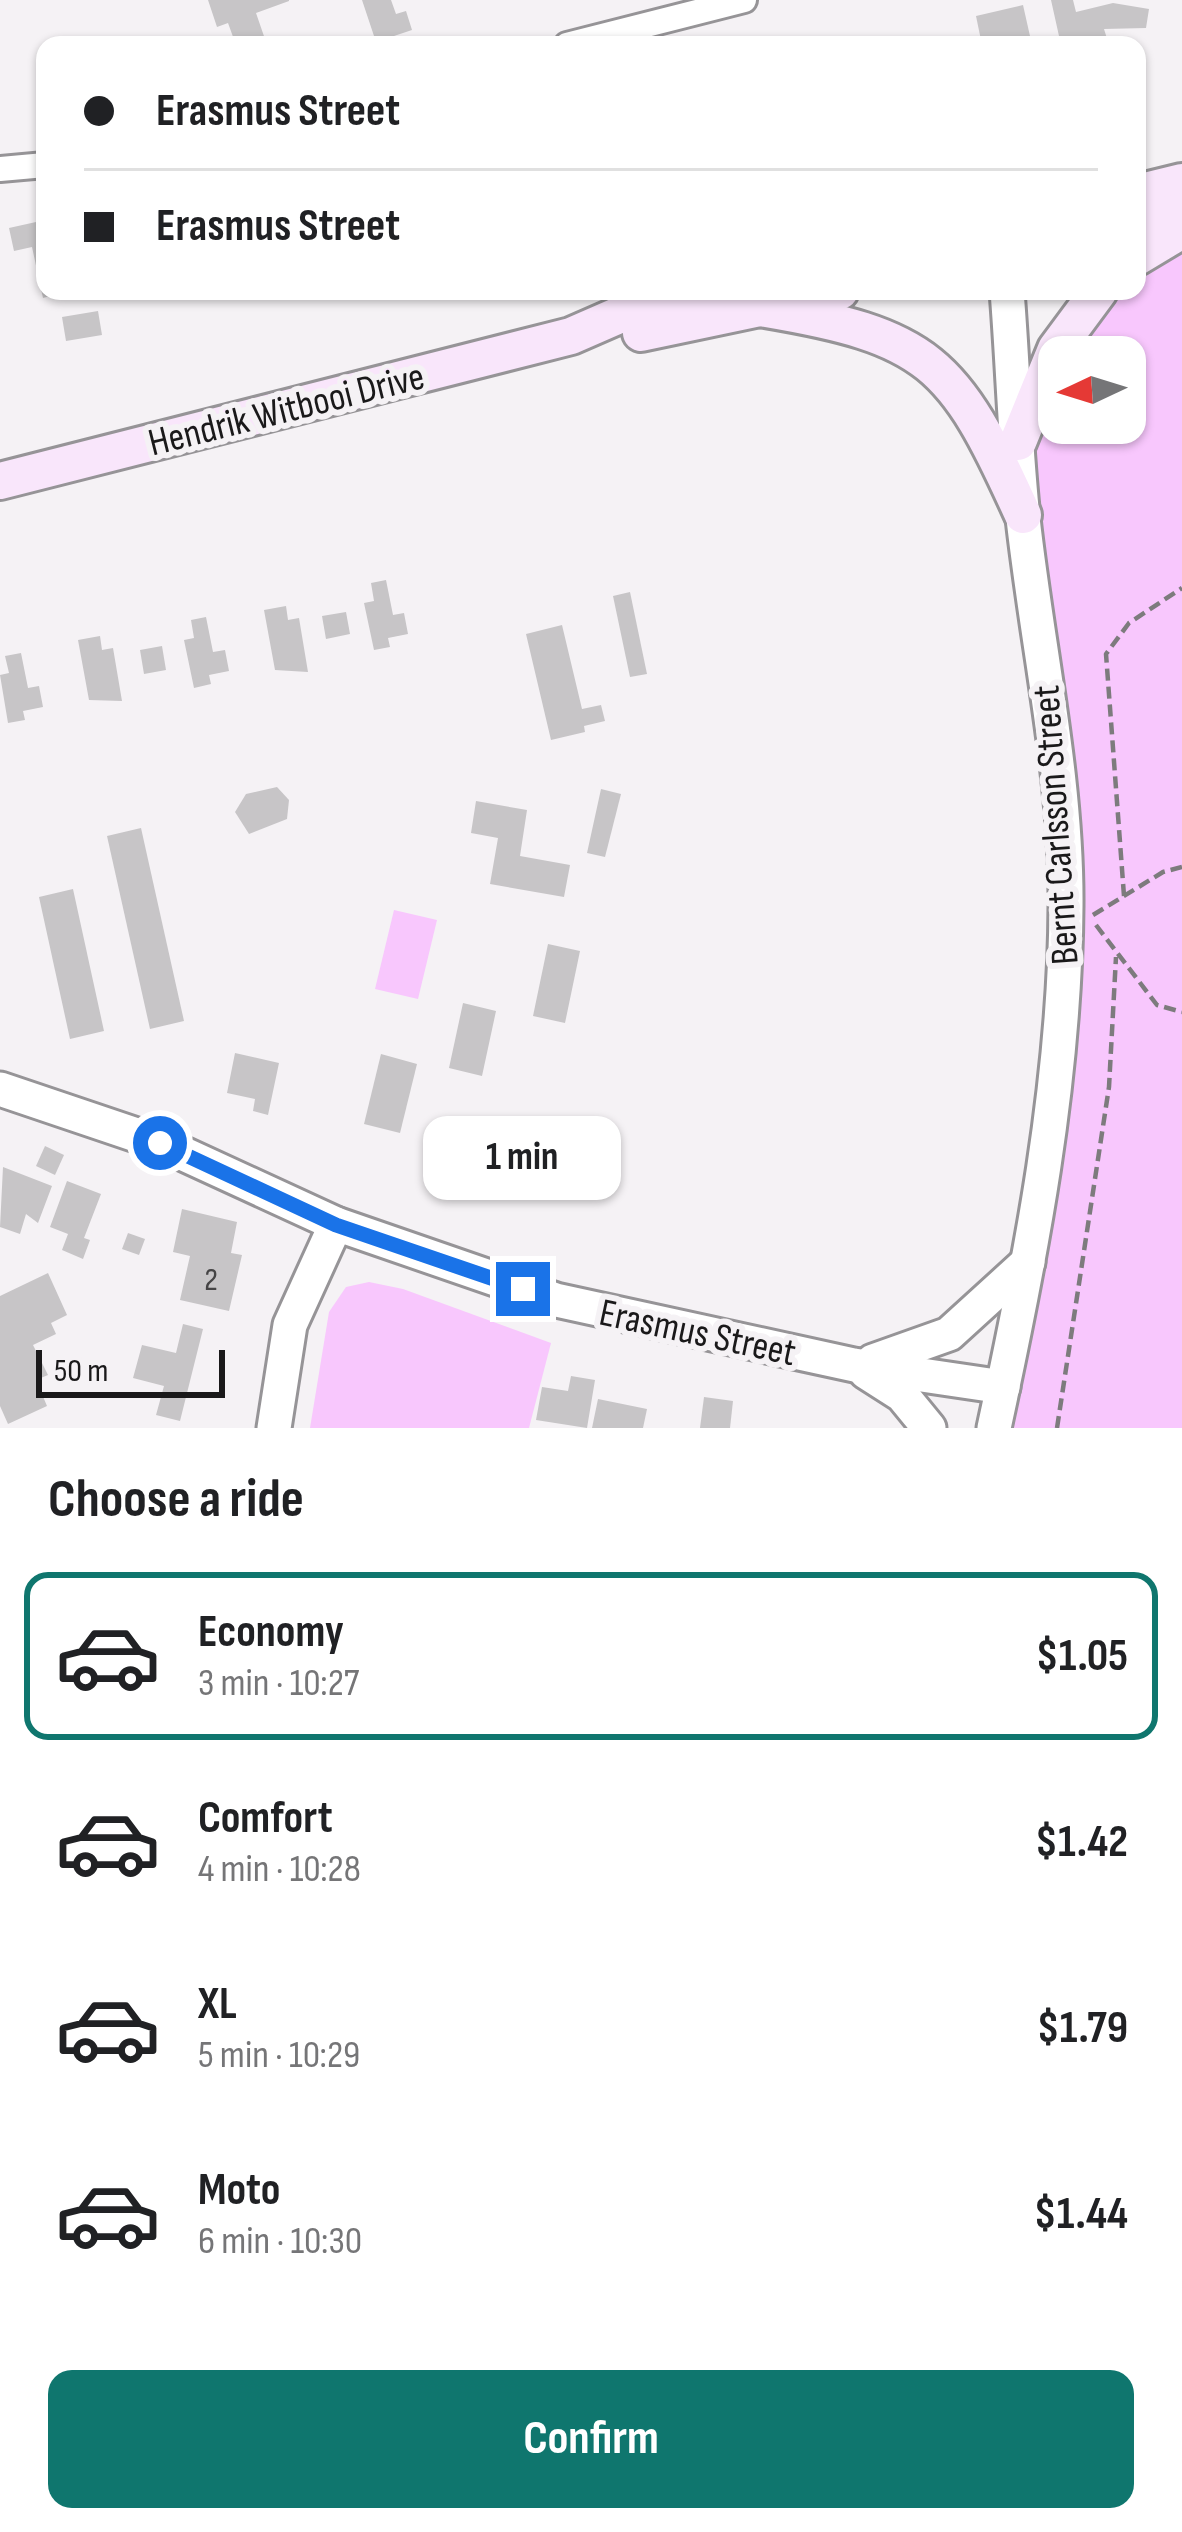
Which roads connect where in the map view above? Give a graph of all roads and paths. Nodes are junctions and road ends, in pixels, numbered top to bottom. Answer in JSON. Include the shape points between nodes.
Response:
{"nodes":[{"id":1,"x":744,"y":0,"type":"edge"},
{"id":2,"x":602,"y":36,"type":"edge"},
{"id":3,"x":36,"y":166,"type":"edge"},
{"id":4,"x":0,"y":169,"type":"edge"},
{"id":5,"x":1182,"y":182,"type":"edge"},
{"id":6,"x":1146,"y":191,"type":"edge"},
{"id":7,"x":1182,"y":211,"type":"edge"},
{"id":8,"x":1146,"y":220,"type":"edge"},
{"id":9,"x":1182,"y":230,"type":"edge"},
{"id":10,"x":1146,"y":252,"type":"edge"},
{"id":11,"x":678,"y":300,"type":"edge"},
{"id":12,"x":798,"y":300,"type":"edge"},
{"id":13,"x":1008,"y":300,"type":"edge"},
{"id":14,"x":1092,"y":300,"type":"edge"},
{"id":15,"x":760,"y":308,"type":"junction"},
{"id":16,"x":572,"y":337,"type":"junction"},
{"id":17,"x":1018,"y":442,"type":"junction"},
{"id":18,"x":0,"y":481,"type":"edge"},
{"id":19,"x":1023,"y":515,"type":"junction"},
{"id":20,"x":1182,"y":588,"type":"edge"},
{"id":21,"x":1182,"y":867,"type":"edge"},
{"id":22,"x":1124,"y":896,"type":"junction"},
{"id":23,"x":1084,"y":899,"type":"dead end"},
{"id":24,"x":1091,"y":916,"type":"junction"},
{"id":25,"x":1116,"y":957,"type":"junction"},
{"id":26,"x":1182,"y":1012,"type":"edge"},
{"id":27,"x":0,"y":1089,"type":"edge"},
{"id":28,"x":336,"y":1225,"type":"junction"},
{"id":29,"x":1028,"y":1262,"type":"junction"},
{"id":30,"x":854,"y":1365,"type":"junction"},
{"id":31,"x":1003,"y":1387,"type":"junction"},
{"id":32,"x":274,"y":1428,"type":"edge"},
{"id":33,"x":929,"y":1428,"type":"edge"},
{"id":34,"x":994,"y":1428,"type":"edge"},
{"id":35,"x":1057,"y":1428,"type":"edge"}],
"edges":[{"from":1,"to":2,"type":"street"},
{"from":3,"to":4,"type":"street"},
{"from":5,"to":6,"type":"main road"},
{"from":7,"to":8,"type":"main road"},
{"from":9,"to":10,"type":"main road"},
{"from":11,"to":16,"type":"main road","name":"Hendrik Witbooi Drive"},
{"from":12,"to":15,"type":"main road","name":"Hendrik Witbooi Drive"},
{"from":13,"to":17,"type":"street","name":"Bernt Carlsson Street"},
{"from":14,"to":17,"type":"main road","via":[[1056,349]]},
{"from":15,"to":16,"type":"main road","name":"Hendrik Witbooi Drive","via":[[630,335]]},
{"from":15,"to":19,"type":"main road","via":[[850,326],[940,371],[981,424]]},
{"from":16,"to":18,"type":"main road","name":"Hendrik Witbooi Drive"},
{"from":17,"to":19,"type":"street","name":"Bernt Carlsson Street"},
{"from":19,"to":29,"type":"street","name":"Bernt Carlsson Street","via":[[1066,902],[1063,1010]]},
{"from":20,"to":22,"type":"path","via":[[1129,623],[1106,654]]},
{"from":21,"to":22,"type":"path"},
{"from":22,"to":24,"type":"path"},
{"from":23,"to":24,"type":"path"},
{"from":24,"to":25,"type":"path"},
{"from":25,"to":26,"type":"path","via":[[1157,1005]]},
{"from":25,"to":35,"type":"path","via":[[1109,1087]]},
{"from":27,"to":28,"type":"street","name":"Erasmus Street","via":[[160,1143]]},
{"from":28,"to":30,"type":"street","name":"Erasmus Street","via":[[556,1300]]},
{"from":28,"to":32,"type":"street","via":[[290,1325]]},
{"from":29,"to":30,"type":"street","via":[[950,1334]]},
{"from":29,"to":31,"type":"street","name":"Bernt Carlsson Street"},
{"from":30,"to":31,"type":"street","name":"Erasmus Street"},
{"from":30,"to":33,"type":"street","via":[[902,1395]]},
{"from":31,"to":34,"type":"street","name":"Bernt Carlsson Street"}]}
